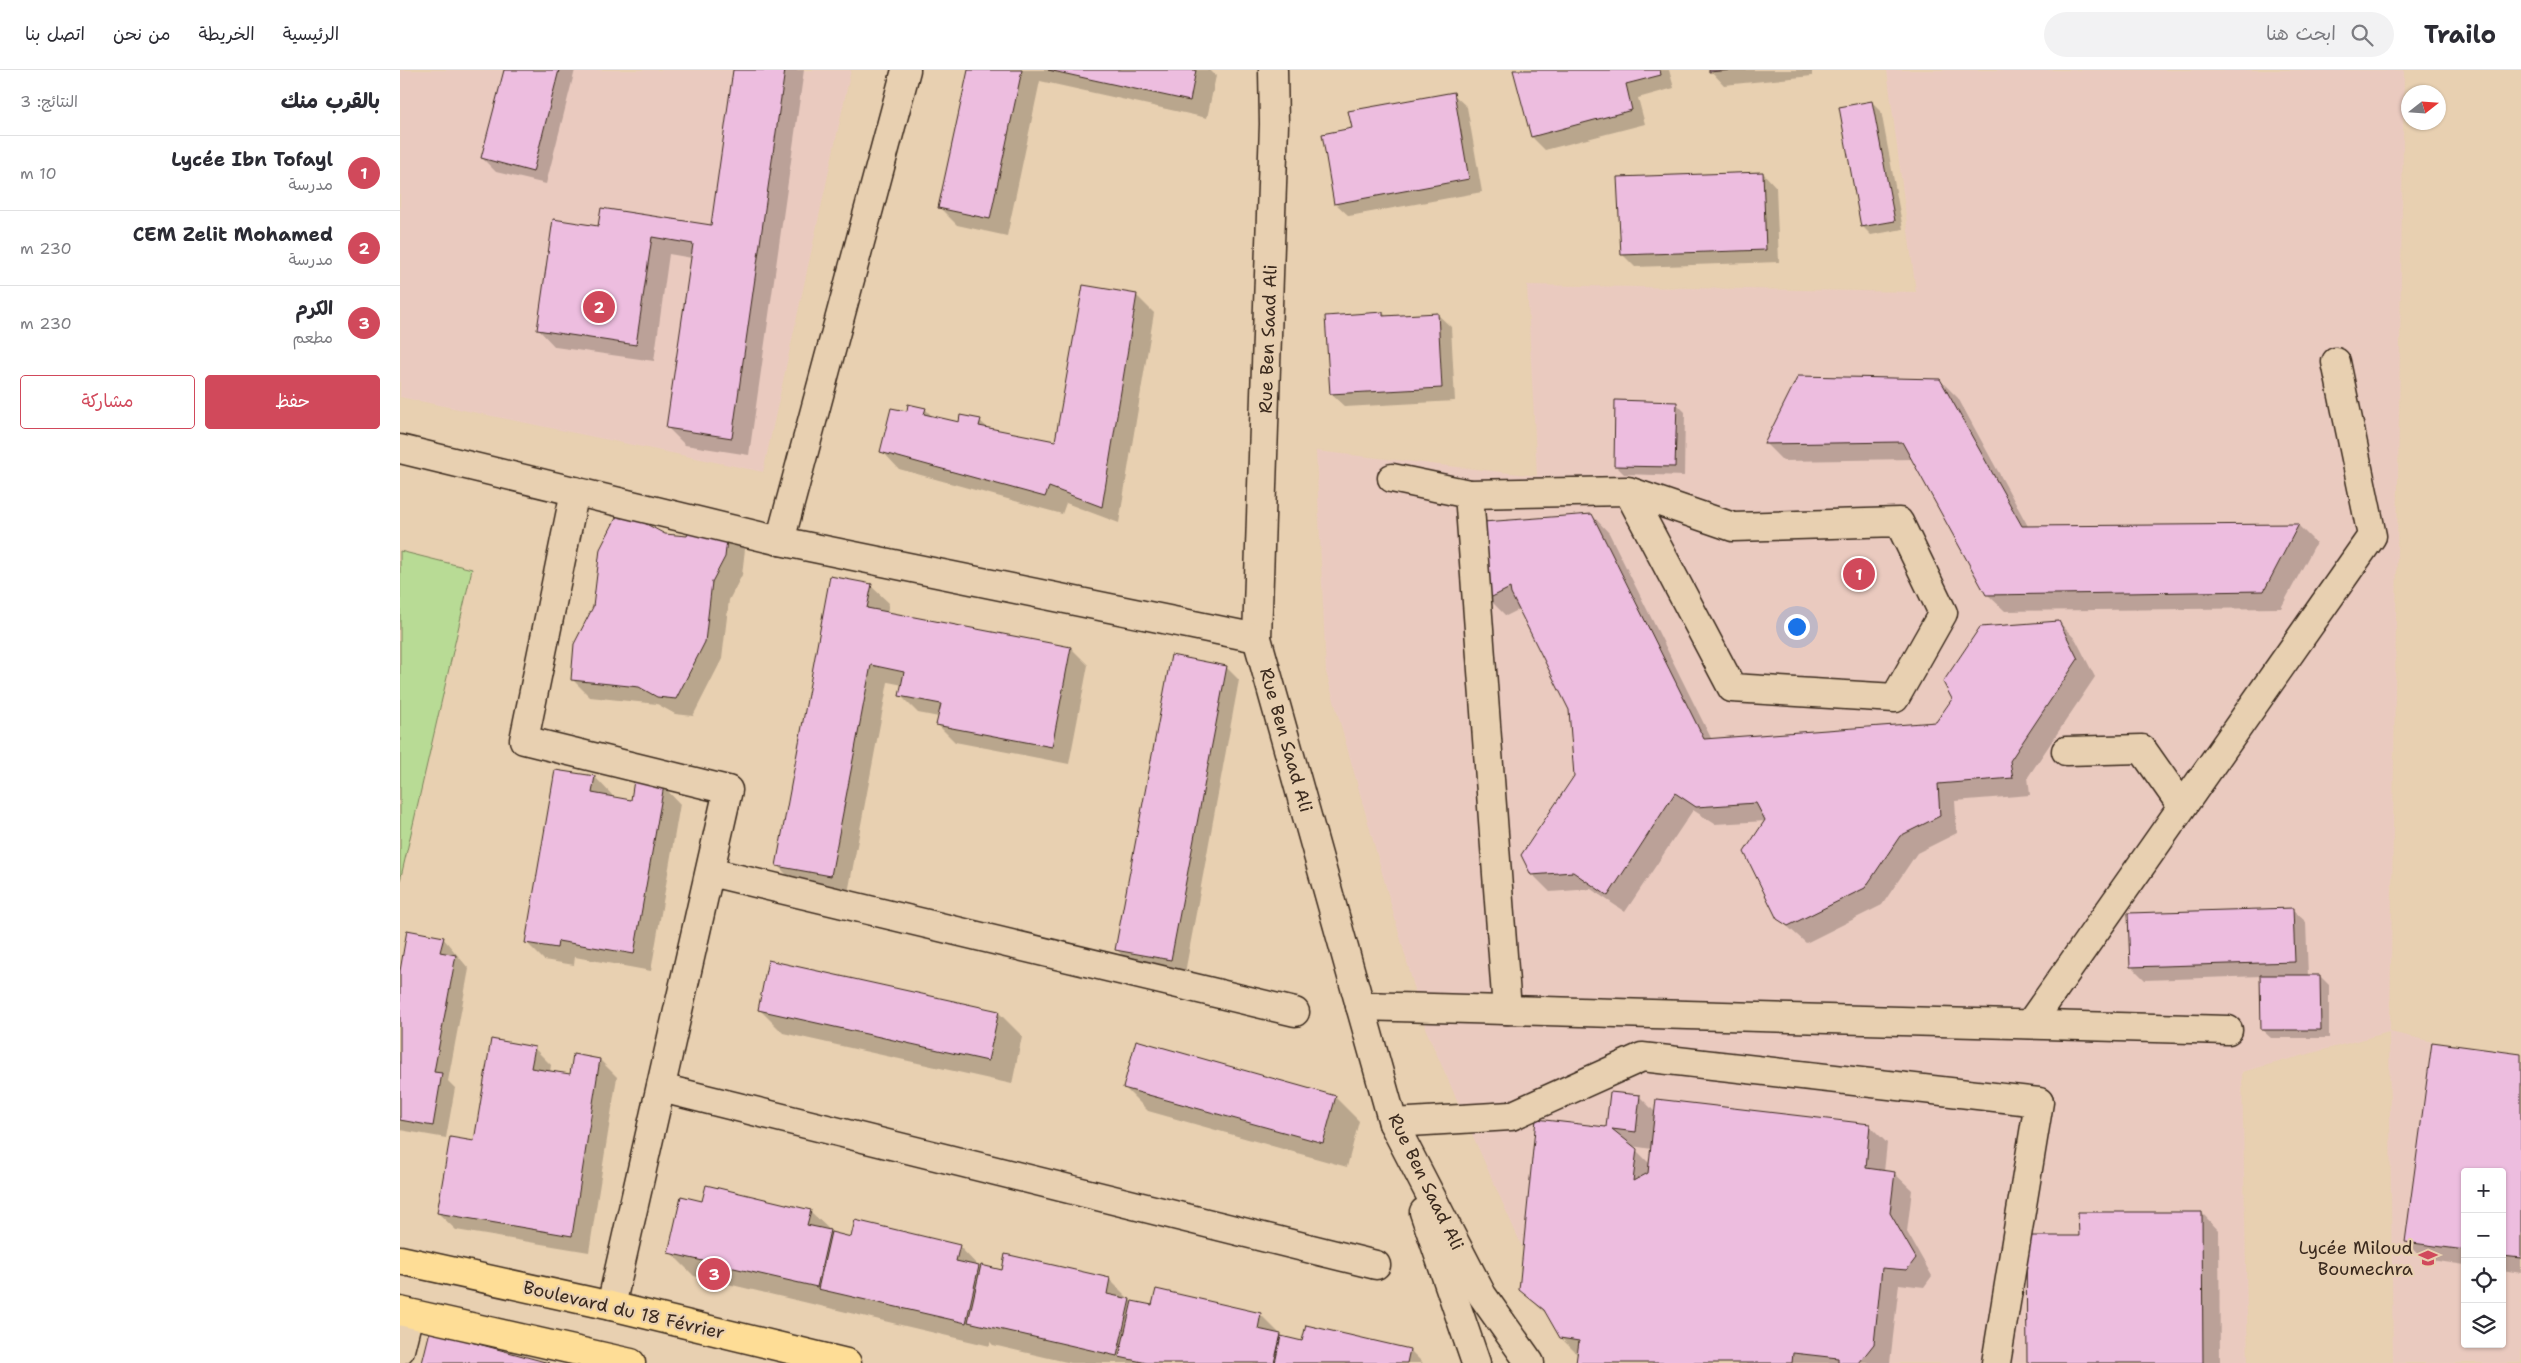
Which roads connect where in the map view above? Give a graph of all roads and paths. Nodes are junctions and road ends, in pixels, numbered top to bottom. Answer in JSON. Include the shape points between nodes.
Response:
{"nodes":[{"id":1,"x":906,"y":70,"type":"edge"},
{"id":2,"x":1273,"y":70,"type":"edge"},
{"id":3,"x":2336,"y":362,"type":"dead end"},
{"id":4,"x":400,"y":449,"type":"edge"},
{"id":5,"x":1392,"y":478,"type":"dead end"},
{"id":6,"x":575,"y":491,"type":"junction"},
{"id":7,"x":1628,"y":491,"type":"junction"},
{"id":8,"x":1469,"y":494,"type":"junction"},
{"id":9,"x":780,"y":541,"type":"junction"},
{"id":10,"x":1257,"y":638,"type":"junction"},
{"id":11,"x":2066,"y":751,"type":"dead end"},
{"id":12,"x":2182,"y":806,"type":"junction"},
{"id":13,"x":710,"y":872,"type":"junction"},
{"id":14,"x":1360,"y":1006,"type":"junction"},
{"id":15,"x":1507,"y":1010,"type":"junction"},
{"id":16,"x":1295,"y":1012,"type":"dead end"},
{"id":17,"x":2030,"y":1024,"type":"junction"},
{"id":18,"x":2228,"y":1030,"type":"dead end"},
{"id":19,"x":661,"y":1088,"type":"junction"},
{"id":20,"x":1393,"y":1123,"type":"junction"},
{"id":21,"x":400,"y":1260,"type":"edge"},
{"id":22,"x":1376,"y":1265,"type":"dead end"},
{"id":23,"x":611,"y":1306,"type":"junction"},
{"id":24,"x":404,"y":1312,"type":"edge"},
{"id":25,"x":400,"y":1350,"type":"edge"},
{"id":26,"x":631,"y":1363,"type":"edge"},
{"id":27,"x":847,"y":1363,"type":"edge"},
{"id":28,"x":1476,"y":1363,"type":"edge"},
{"id":29,"x":1530,"y":1363,"type":"edge"},
{"id":30,"x":1996,"y":1363,"type":"edge"}],
"edges":[{"from":1,"to":9,"type":"street"},
{"from":2,"to":10,"type":"street","name":"Rue Ben Saad Ali"},
{"from":3,"to":12,"type":"street","via":[[2372,536]]},
{"from":4,"to":6,"type":"street"},
{"from":5,"to":8,"type":"street"},
{"from":6,"to":9,"type":"street"},
{"from":6,"to":13,"type":"street","via":[[524,740],[728,790]]},
{"from":7,"to":7,"type":"street","via":[[1732,688],[1895,698],[1942,613],[1899,522],[1733,527]]},
{"from":7,"to":8,"type":"street"},
{"from":8,"to":15,"type":"street"},
{"from":9,"to":10,"type":"street"},
{"from":10,"to":14,"type":"street","name":"Rue Ben Saad Ali"},
{"from":11,"to":12,"type":"street","via":[[2142,749]]},
{"from":12,"to":17,"type":"street"},
{"from":13,"to":16,"type":"street"},
{"from":13,"to":19,"type":"street"},
{"from":14,"to":15,"type":"street"},
{"from":14,"to":20,"type":"street","name":"Rue Ben Saad Ali"},
{"from":15,"to":17,"type":"street"},
{"from":17,"to":18,"type":"street"},
{"from":19,"to":22,"type":"street"},
{"from":19,"to":23,"type":"street"},
{"from":20,"to":28,"type":"street"},
{"from":20,"to":29,"type":"street","name":"Rue Ben Saad Ali","via":[[1482,1295]]},
{"from":20,"to":30,"type":"street","via":[[1511,1116],[1642,1057],[2039,1102]]},
{"from":21,"to":23,"type":"main road","name":"Boulevard du 18 Février"},
{"from":23,"to":27,"type":"main road","name":"Boulevard du 18 Février"},
{"from":24,"to":25,"type":"street"},
{"from":24,"to":26,"type":"main road"}]}
